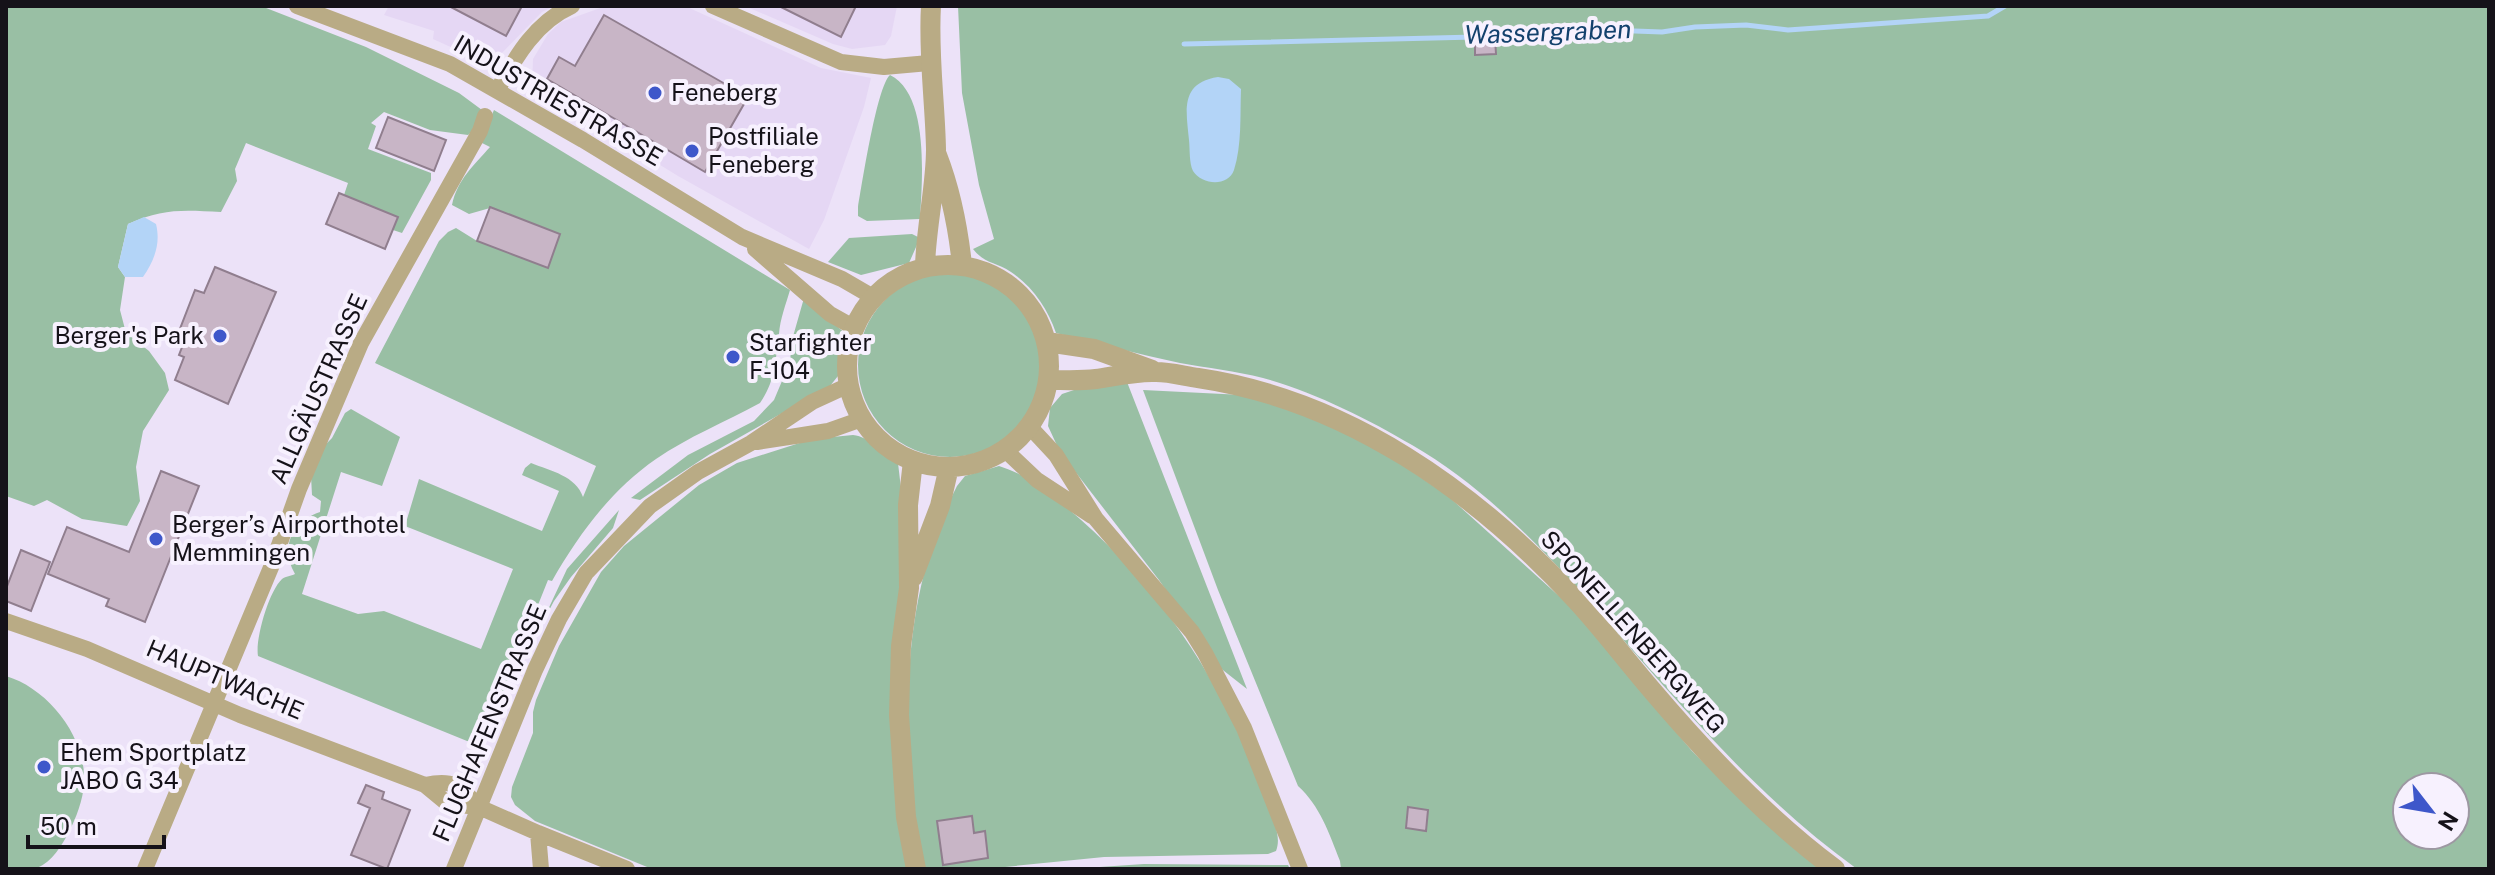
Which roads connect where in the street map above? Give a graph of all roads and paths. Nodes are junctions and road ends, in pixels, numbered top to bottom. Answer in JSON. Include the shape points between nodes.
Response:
{"nodes":[{"id":1,"x":297,"y":6,"type":"edge"},
{"id":2,"x":572,"y":6,"type":"edge"},
{"id":3,"x":713,"y":6,"type":"edge"},
{"id":4,"x":931,"y":6,"type":"edge"},
{"id":5,"x":929,"y":63,"type":"junction"},
{"id":6,"x":498,"y":89,"type":"junction"},
{"id":7,"x":485,"y":116,"type":"dead end"},
{"id":8,"x":936,"y":151,"type":"junction"},
{"id":9,"x":742,"y":237,"type":"junction"},
{"id":10,"x":962,"y":265,"type":"junction"},
{"id":11,"x":925,"y":266,"type":"junction"},
{"id":12,"x":873,"y":297,"type":"junction"},
{"id":13,"x":855,"y":328,"type":"junction"},
{"id":14,"x":1047,"y":342,"type":"junction"},
{"id":15,"x":1155,"y":371,"type":"junction"},
{"id":16,"x":1048,"y":380,"type":"junction"},
{"id":17,"x":849,"y":385,"type":"junction"},
{"id":18,"x":862,"y":419,"type":"junction"},
{"id":19,"x":1029,"y":426,"type":"junction"},
{"id":20,"x":751,"y":443,"type":"junction"},
{"id":21,"x":1005,"y":450,"type":"junction"},
{"id":22,"x":913,"y":461,"type":"junction"},
{"id":23,"x":949,"y":467,"type":"junction"},
{"id":24,"x":1096,"y":519,"type":"junction"},
{"id":25,"x":909,"y":588,"type":"junction"},
{"id":26,"x":6,"y":621,"type":"edge"},
{"id":27,"x":214,"y":703,"type":"junction"},
{"id":28,"x":479,"y":807,"type":"junction"},
{"id":29,"x":538,"y":833,"type":"junction"},
{"id":30,"x":145,"y":869,"type":"edge"},
{"id":31,"x":454,"y":869,"type":"edge"},
{"id":32,"x":541,"y":869,"type":"edge"},
{"id":33,"x":627,"y":869,"type":"edge"},
{"id":34,"x":916,"y":869,"type":"edge"},
{"id":35,"x":1300,"y":869,"type":"edge"},
{"id":36,"x":1835,"y":869,"type":"edge"}],
"edges":[{"from":1,"to":6,"type":"street","name":"INDUSTRIESTRASSE","via":[[450,64]]},
{"from":2,"to":6,"type":"street","via":[[558,12],[527,42]]},
{"from":3,"to":5,"type":"street","via":[[841,62],[884,67]]},
{"from":4,"to":5,"type":"street"},
{"from":5,"to":8,"type":"street"},
{"from":6,"to":9,"type":"street","name":"INDUSTRIESTRASSE"},
{"from":7,"to":27,"type":"street","name":"ALLGÄUSTRASSE","via":[[361,343]]},
{"from":8,"to":10,"type":"street","via":[[949,188]]},
{"from":8,"to":11,"type":"street"},
{"from":9,"to":12,"type":"street","name":"INDUSTRIESTRASSE"},
{"from":9,"to":13,"type":"street","name":"INDUSTRIESTRASSE","via":[[830,314]]},
{"from":10,"to":11,"type":"street"},
{"from":10,"to":14,"type":"street","via":[[1011,286],[1040,323]]},
{"from":11,"to":12,"type":"street"},
{"from":12,"to":13,"type":"street"},
{"from":13,"to":17,"type":"street"},
{"from":14,"to":15,"type":"street","name":"SPONELLENBERGWEG","via":[[1094,349]]},
{"from":14,"to":16,"type":"street"},
{"from":15,"to":16,"type":"street","name":"SPONELLENBERGWEG"},
{"from":15,"to":36,"type":"street","name":"SPONELLENBERGWEG","via":[[1224,381],[1315,410],[1390,446],[1444,481],[1526,550],[1729,776]]},
{"from":16,"to":19,"type":"street"},
{"from":17,"to":18,"type":"street"},
{"from":17,"to":20,"type":"street","name":"FLUGHAFENSTRASSE","via":[[812,402]]},
{"from":18,"to":20,"type":"street","name":"FLUGHAFENSTRASSE","via":[[828,431]]},
{"from":18,"to":22,"type":"street","via":[[891,449]]},
{"from":19,"to":21,"type":"street"},
{"from":19,"to":24,"type":"street","via":[[1056,455]]},
{"from":20,"to":28,"type":"street","name":"FLUGHAFENSTRASSE","via":[[650,506],[586,573],[535,670]]},
{"from":21,"to":23,"type":"street"},
{"from":21,"to":24,"type":"street","via":[[1037,480]]},
{"from":22,"to":23,"type":"street"},
{"from":22,"to":25,"type":"street"},
{"from":23,"to":25,"type":"street"},
{"from":24,"to":35,"type":"street","via":[[1192,632],[1216,672],[1249,739]]},
{"from":25,"to":34,"type":"street","via":[[899,715],[906,817]]},
{"from":26,"to":27,"type":"street","name":"HAUPTWACHE"},
{"from":27,"to":28,"type":"street","name":"HAUPTWACHE","via":[[425,785],[448,804]]},
{"from":27,"to":30,"type":"street","name":"ALLGÄUSTRASSE"},
{"from":28,"to":29,"type":"street","name":"HAUPTWACHE"},
{"from":28,"to":31,"type":"street","name":"FLUGHAFENSTRASSE"},
{"from":29,"to":32,"type":"street"},
{"from":29,"to":33,"type":"street","name":"HAUPTWACHE"}]}
